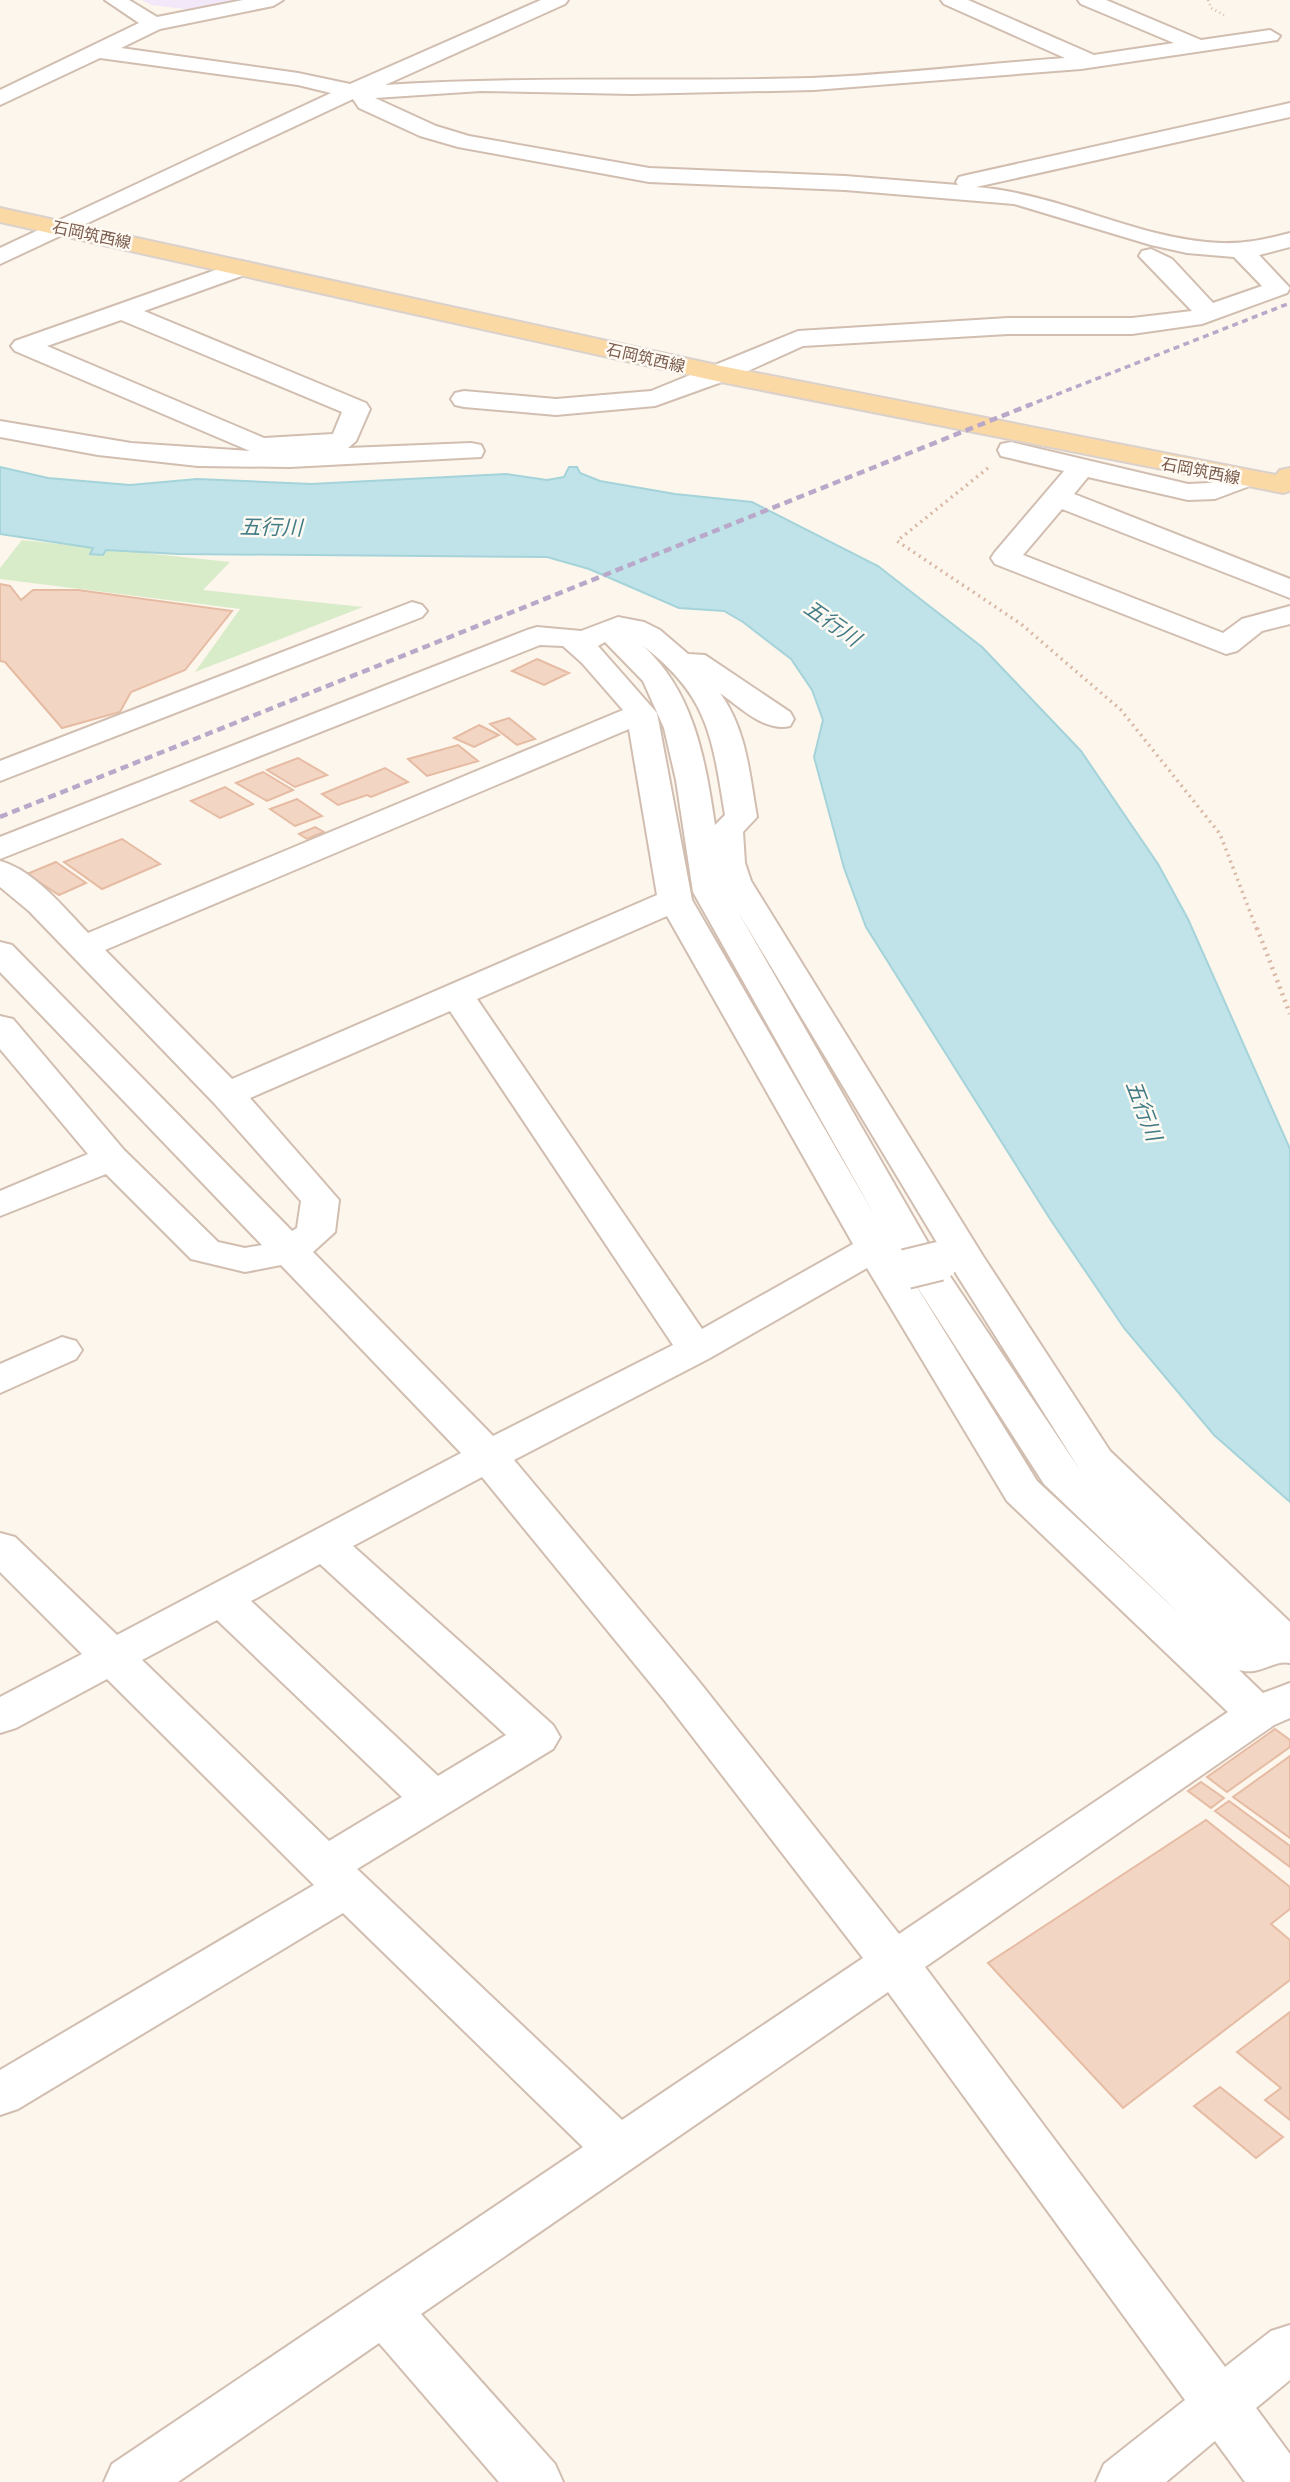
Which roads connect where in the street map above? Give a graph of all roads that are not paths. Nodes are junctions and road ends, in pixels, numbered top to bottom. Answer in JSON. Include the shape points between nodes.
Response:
{"nodes":[{"id":1,"x":115,"y":0,"type":"edge"},
{"id":2,"x":273,"y":0,"type":"edge"},
{"id":3,"x":558,"y":0,"type":"edge"},
{"id":4,"x":951,"y":0,"type":"edge"},
{"id":5,"x":1088,"y":0,"type":"edge"},
{"id":6,"x":154,"y":24,"type":"junction"},
{"id":7,"x":1270,"y":36,"type":"dead end"},
{"id":8,"x":1201,"y":47,"type":"junction"},
{"id":9,"x":97,"y":51,"type":"junction"},
{"id":10,"x":1092,"y":62,"type":"junction"},
{"id":11,"x":355,"y":93,"type":"junction"},
{"id":12,"x":0,"y":98,"type":"edge"},
{"id":13,"x":1290,"y":110,"type":"edge"},
{"id":14,"x":946,"y":191,"type":"junction"},
{"id":15,"x":0,"y":215,"type":"edge"},
{"id":16,"x":65,"y":228,"type":"junction"},
{"id":17,"x":1290,"y":240,"type":"edge"},
{"id":18,"x":1243,"y":253,"type":"junction"},
{"id":19,"x":1151,"y":256,"type":"dead end"},
{"id":20,"x":0,"y":257,"type":"edge"},
{"id":21,"x":241,"y":268,"type":"junction"},
{"id":22,"x":121,"y":311,"type":"junction"},
{"id":23,"x":1209,"y":314,"type":"junction"},
{"id":24,"x":721,"y":374,"type":"junction"},
{"id":25,"x":464,"y":399,"type":"dead end"},
{"id":26,"x":0,"y":429,"type":"edge"},
{"id":27,"x":1011,"y":450,"type":"road end"},
{"id":28,"x":471,"y":451,"type":"dead end"},
{"id":29,"x":1082,"y":467,"type":"junction"},
{"id":30,"x":1245,"y":478,"type":"junction"},
{"id":31,"x":1288,"y":483,"type":"edge"},
{"id":32,"x":1056,"y":497,"type":"junction"},
{"id":33,"x":1290,"y":589,"type":"edge"},
{"id":34,"x":412,"y":611,"type":"dead end"},
{"id":35,"x":1290,"y":615,"type":"edge"},
{"id":36,"x":612,"y":636,"type":"dead end"},
{"id":37,"x":653,"y":638,"type":"junction"},
{"id":38,"x":579,"y":645,"type":"junction"},
{"id":39,"x":642,"y":713,"type":"junction"},
{"id":40,"x":779,"y":719,"type":"dead end"},
{"id":41,"x":0,"y":772,"type":"edge"},
{"id":42,"x":0,"y":849,"type":"edge"},
{"id":43,"x":0,"y":871,"type":"edge"},
{"id":44,"x":699,"y":888,"type":"junction"},
{"id":45,"x":83,"y":947,"type":"junction"},
{"id":46,"x":0,"y":952,"type":"edge"},
{"id":47,"x":456,"y":994,"type":"junction"},
{"id":48,"x":0,"y":1027,"type":"edge"},
{"id":49,"x":227,"y":1095,"type":"junction"},
{"id":50,"x":111,"y":1158,"type":"junction"},
{"id":51,"x":0,"y":1205,"type":"edge"},
{"id":52,"x":289,"y":1252,"type":"junction"},
{"id":53,"x":915,"y":1261,"type":"junction"},
{"id":54,"x":696,"y":1349,"type":"junction"},
{"id":55,"x":62,"y":1350,"type":"dead end"},
{"id":56,"x":0,"y":1380,"type":"edge"},
{"id":57,"x":488,"y":1456,"type":"junction"},
{"id":58,"x":324,"y":1544,"type":"junction"},
{"id":59,"x":0,"y":1547,"type":"edge"},
{"id":60,"x":223,"y":1600,"type":"junction"},
{"id":61,"x":1287,"y":1645,"type":"edge"},
{"id":62,"x":112,"y":1658,"type":"junction"},
{"id":63,"x":1274,"y":1706,"type":"edge"},
{"id":64,"x":0,"y":1717,"type":"edge"},
{"id":65,"x":434,"y":1800,"type":"junction"},
{"id":66,"x":336,"y":1877,"type":"junction"},
{"id":67,"x":893,"y":1961,"type":"junction"},
{"id":68,"x":0,"y":2095,"type":"edge"},
{"id":69,"x":620,"y":2149,"type":"junction"},
{"id":70,"x":384,"y":2311,"type":"junction"},
{"id":71,"x":1290,"y":2348,"type":"edge"},
{"id":72,"x":1222,"y":2405,"type":"junction"},
{"id":73,"x":132,"y":2482,"type":"edge"},
{"id":74,"x":535,"y":2482,"type":"edge"},
{"id":75,"x":1124,"y":2482,"type":"edge"},
{"id":76,"x":1278,"y":2482,"type":"edge"}],
"edges":[{"from":1,"to":6,"type":"street"},
{"from":2,"to":6,"type":"street"},
{"from":3,"to":11,"type":"street"},
{"from":4,"to":10,"type":"street"},
{"from":5,"to":8,"type":"street"},
{"from":6,"to":9,"type":"street"},
{"from":7,"to":8,"type":"street"},
{"from":8,"to":10,"type":"street"},
{"from":9,"to":11,"type":"street","via":[[298,79]]},
{"from":9,"to":12,"type":"street"},
{"from":10,"to":11,"type":"street","via":[[814,84],[481,85]]},
{"from":11,"to":14,"type":"street","via":[[367,103],[445,137],[649,175]]},
{"from":11,"to":16,"type":"street"},
{"from":13,"to":14,"type":"street","via":[[960,184]]},
{"from":14,"to":18,"type":"street","via":[[1040,202],[1151,239]]},
{"from":15,"to":16,"type":"main road","name":"石岡筑西線"},
{"from":16,"to":20,"type":"street"},
{"from":16,"to":21,"type":"main road","name":"石岡筑西線"},
{"from":17,"to":18,"type":"street"},
{"from":18,"to":23,"type":"street","via":[[1278,288]]},
{"from":19,"to":23,"type":"street"},
{"from":21,"to":22,"type":"street"},
{"from":21,"to":24,"type":"main road","name":"石岡筑西線"},
{"from":22,"to":22,"type":"street","via":[[24,346],[261,446],[343,441],[357,409]]},
{"from":23,"to":24,"type":"street","via":[[1132,326],[1008,326],[798,339]]},
{"from":24,"to":25,"type":"street","via":[[656,398],[556,407]]},
{"from":24,"to":30,"type":"main road","name":"石岡筑西線"},
{"from":26,"to":28,"type":"street","via":[[121,449],[262,459]]},
{"from":27,"to":29,"type":"street"},
{"from":29,"to":30,"type":"street","via":[[1188,492],[1215,491]]},
{"from":29,"to":32,"type":"street"},
{"from":30,"to":31,"type":"main road","name":"石岡筑西線"},
{"from":32,"to":33,"type":"street"},
{"from":32,"to":35,"type":"street","via":[[1004,558],[1226,645],[1252,625]]},
{"from":34,"to":41,"type":"street"},
{"from":36,"to":44,"type":"street","via":[[643,661],[661,685],[674,718],[689,763]]},
{"from":37,"to":38,"type":"street","via":[[635,627],[616,626]]},
{"from":37,"to":40,"type":"street"},
{"from":37,"to":44,"type":"street","via":[[713,703],[726,731],[741,817],[727,831],[726,854]]},
{"from":38,"to":39,"type":"street"},
{"from":38,"to":42,"type":"street","via":[[571,638],[537,636]]},
{"from":39,"to":44,"type":"street"},
{"from":39,"to":45,"type":"street"},
{"from":43,"to":45,"type":"street"},
{"from":44,"to":47,"type":"street"},
{"from":44,"to":53,"type":"street"},
{"from":44,"to":53,"type":"street","via":[[753,908]]},
{"from":44,"to":61,"type":"street","via":[[912,1248],[1059,1474],[1252,1658]]},
{"from":45,"to":49,"type":"street"},
{"from":46,"to":52,"type":"street"},
{"from":47,"to":49,"type":"street"},
{"from":47,"to":54,"type":"street"},
{"from":48,"to":50,"type":"street"},
{"from":49,"to":52,"type":"street","via":[[320,1200],[316,1232]]},
{"from":50,"to":51,"type":"street"},
{"from":50,"to":52,"type":"street","via":[[205,1251],[245,1260]]},
{"from":52,"to":57,"type":"street"},
{"from":53,"to":54,"type":"street"},
{"from":53,"to":61,"type":"street","via":[[1095,1461]]},
{"from":53,"to":63,"type":"street","via":[[1022,1491]]},
{"from":54,"to":57,"type":"street"},
{"from":55,"to":56,"type":"street"},
{"from":57,"to":58,"type":"street"},
{"from":57,"to":67,"type":"street","via":[[681,1690]]},
{"from":58,"to":60,"type":"street"},
{"from":58,"to":65,"type":"street","via":[[537,1737]]},
{"from":59,"to":62,"type":"street"},
{"from":60,"to":62,"type":"street"},
{"from":60,"to":65,"type":"street"},
{"from":62,"to":64,"type":"street"},
{"from":62,"to":66,"type":"street"},
{"from":63,"to":67,"type":"street"},
{"from":65,"to":66,"type":"street"},
{"from":66,"to":68,"type":"street"},
{"from":66,"to":69,"type":"street"},
{"from":67,"to":69,"type":"street"},
{"from":67,"to":72,"type":"street"},
{"from":69,"to":70,"type":"street"},
{"from":70,"to":73,"type":"street"},
{"from":70,"to":74,"type":"street"},
{"from":71,"to":72,"type":"street"},
{"from":72,"to":75,"type":"street"},
{"from":72,"to":76,"type":"street"}]}
